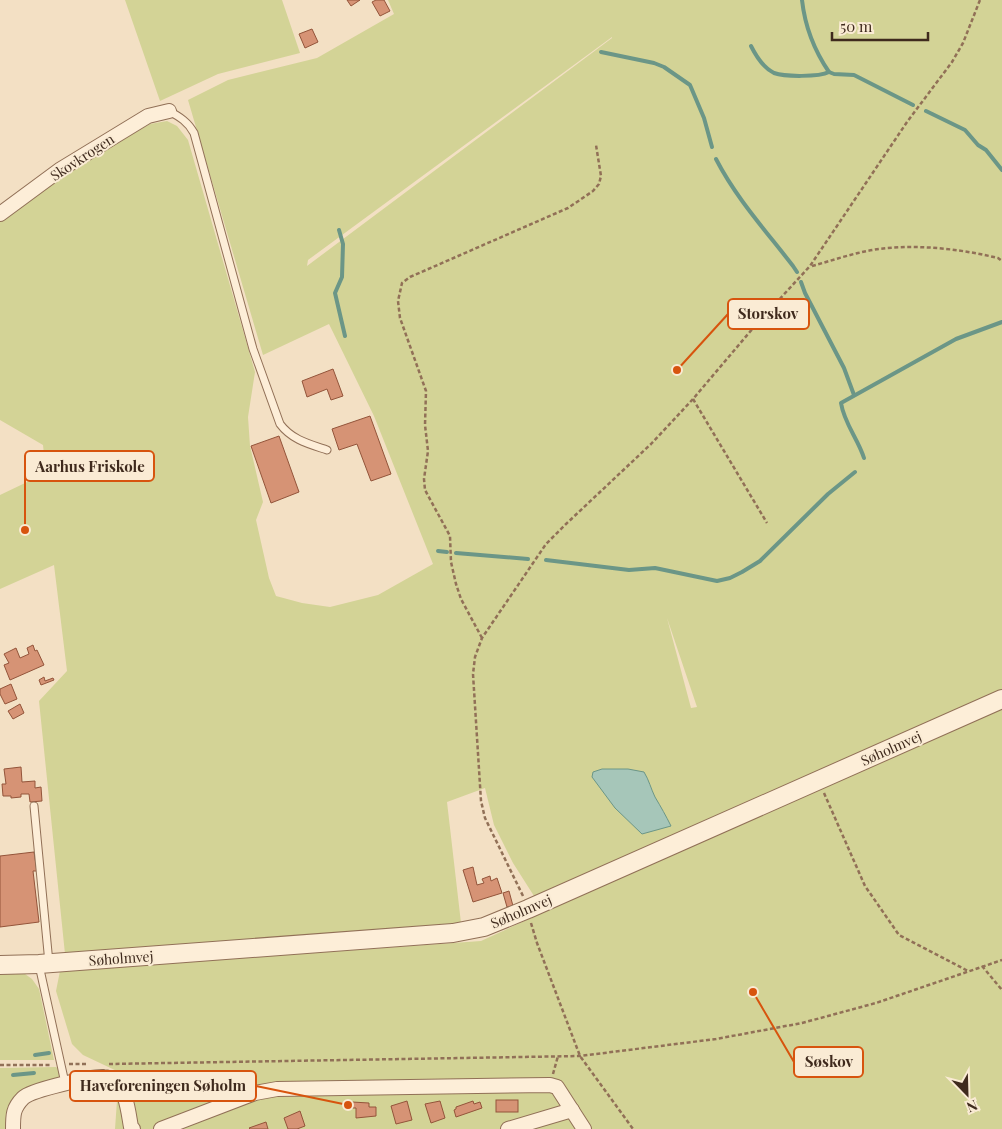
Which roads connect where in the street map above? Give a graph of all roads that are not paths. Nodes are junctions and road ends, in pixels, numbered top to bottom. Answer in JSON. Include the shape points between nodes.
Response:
{"nodes":[{"id":1,"x":169,"y":111,"type":"joint"},
{"id":2,"x":0,"y":214,"type":"edge"},
{"id":3,"x":327,"y":450,"type":"dead end"},
{"id":4,"x":1002,"y":699,"type":"edge"},
{"id":5,"x":34,"y":806,"type":"dead end"},
{"id":6,"x":44,"y":964,"type":"junction"},
{"id":7,"x":0,"y":965,"type":"edge"},
{"id":8,"x":65,"y":1083,"type":"junction"},
{"id":9,"x":572,"y":1110,"type":"junction"},
{"id":10,"x":13,"y":1129,"type":"edge"},
{"id":11,"x":133,"y":1129,"type":"edge"},
{"id":12,"x":161,"y":1129,"type":"edge"},
{"id":13,"x":508,"y":1129,"type":"edge"},
{"id":14,"x":584,"y":1129,"type":"edge"}],
"edges":[{"from":1,"to":2,"type":"street","name":"Skovkrogen","via":[[148,116],[76,159]]},
{"from":1,"to":3,"type":"lane","via":[[180,116],[194,133],[253,349],[280,424],[297,440]]},
{"from":4,"to":6,"type":"street","name":"Søholmvej","via":[[484,927],[453,933]]},
{"from":5,"to":6,"type":"lane"},
{"from":6,"to":7,"type":"street","name":"Søholmvej"},
{"from":6,"to":8,"type":"lane"},
{"from":8,"to":10,"type":"street","via":[[24,1096],[14,1110]]},
{"from":8,"to":11,"type":"street","via":[[104,1077],[112,1079],[125,1097]]},
{"from":9,"to":12,"type":"street","via":[[557,1087],[550,1085],[278,1089],[255,1093]]},
{"from":9,"to":13,"type":"street"},
{"from":9,"to":14,"type":"street"}]}
